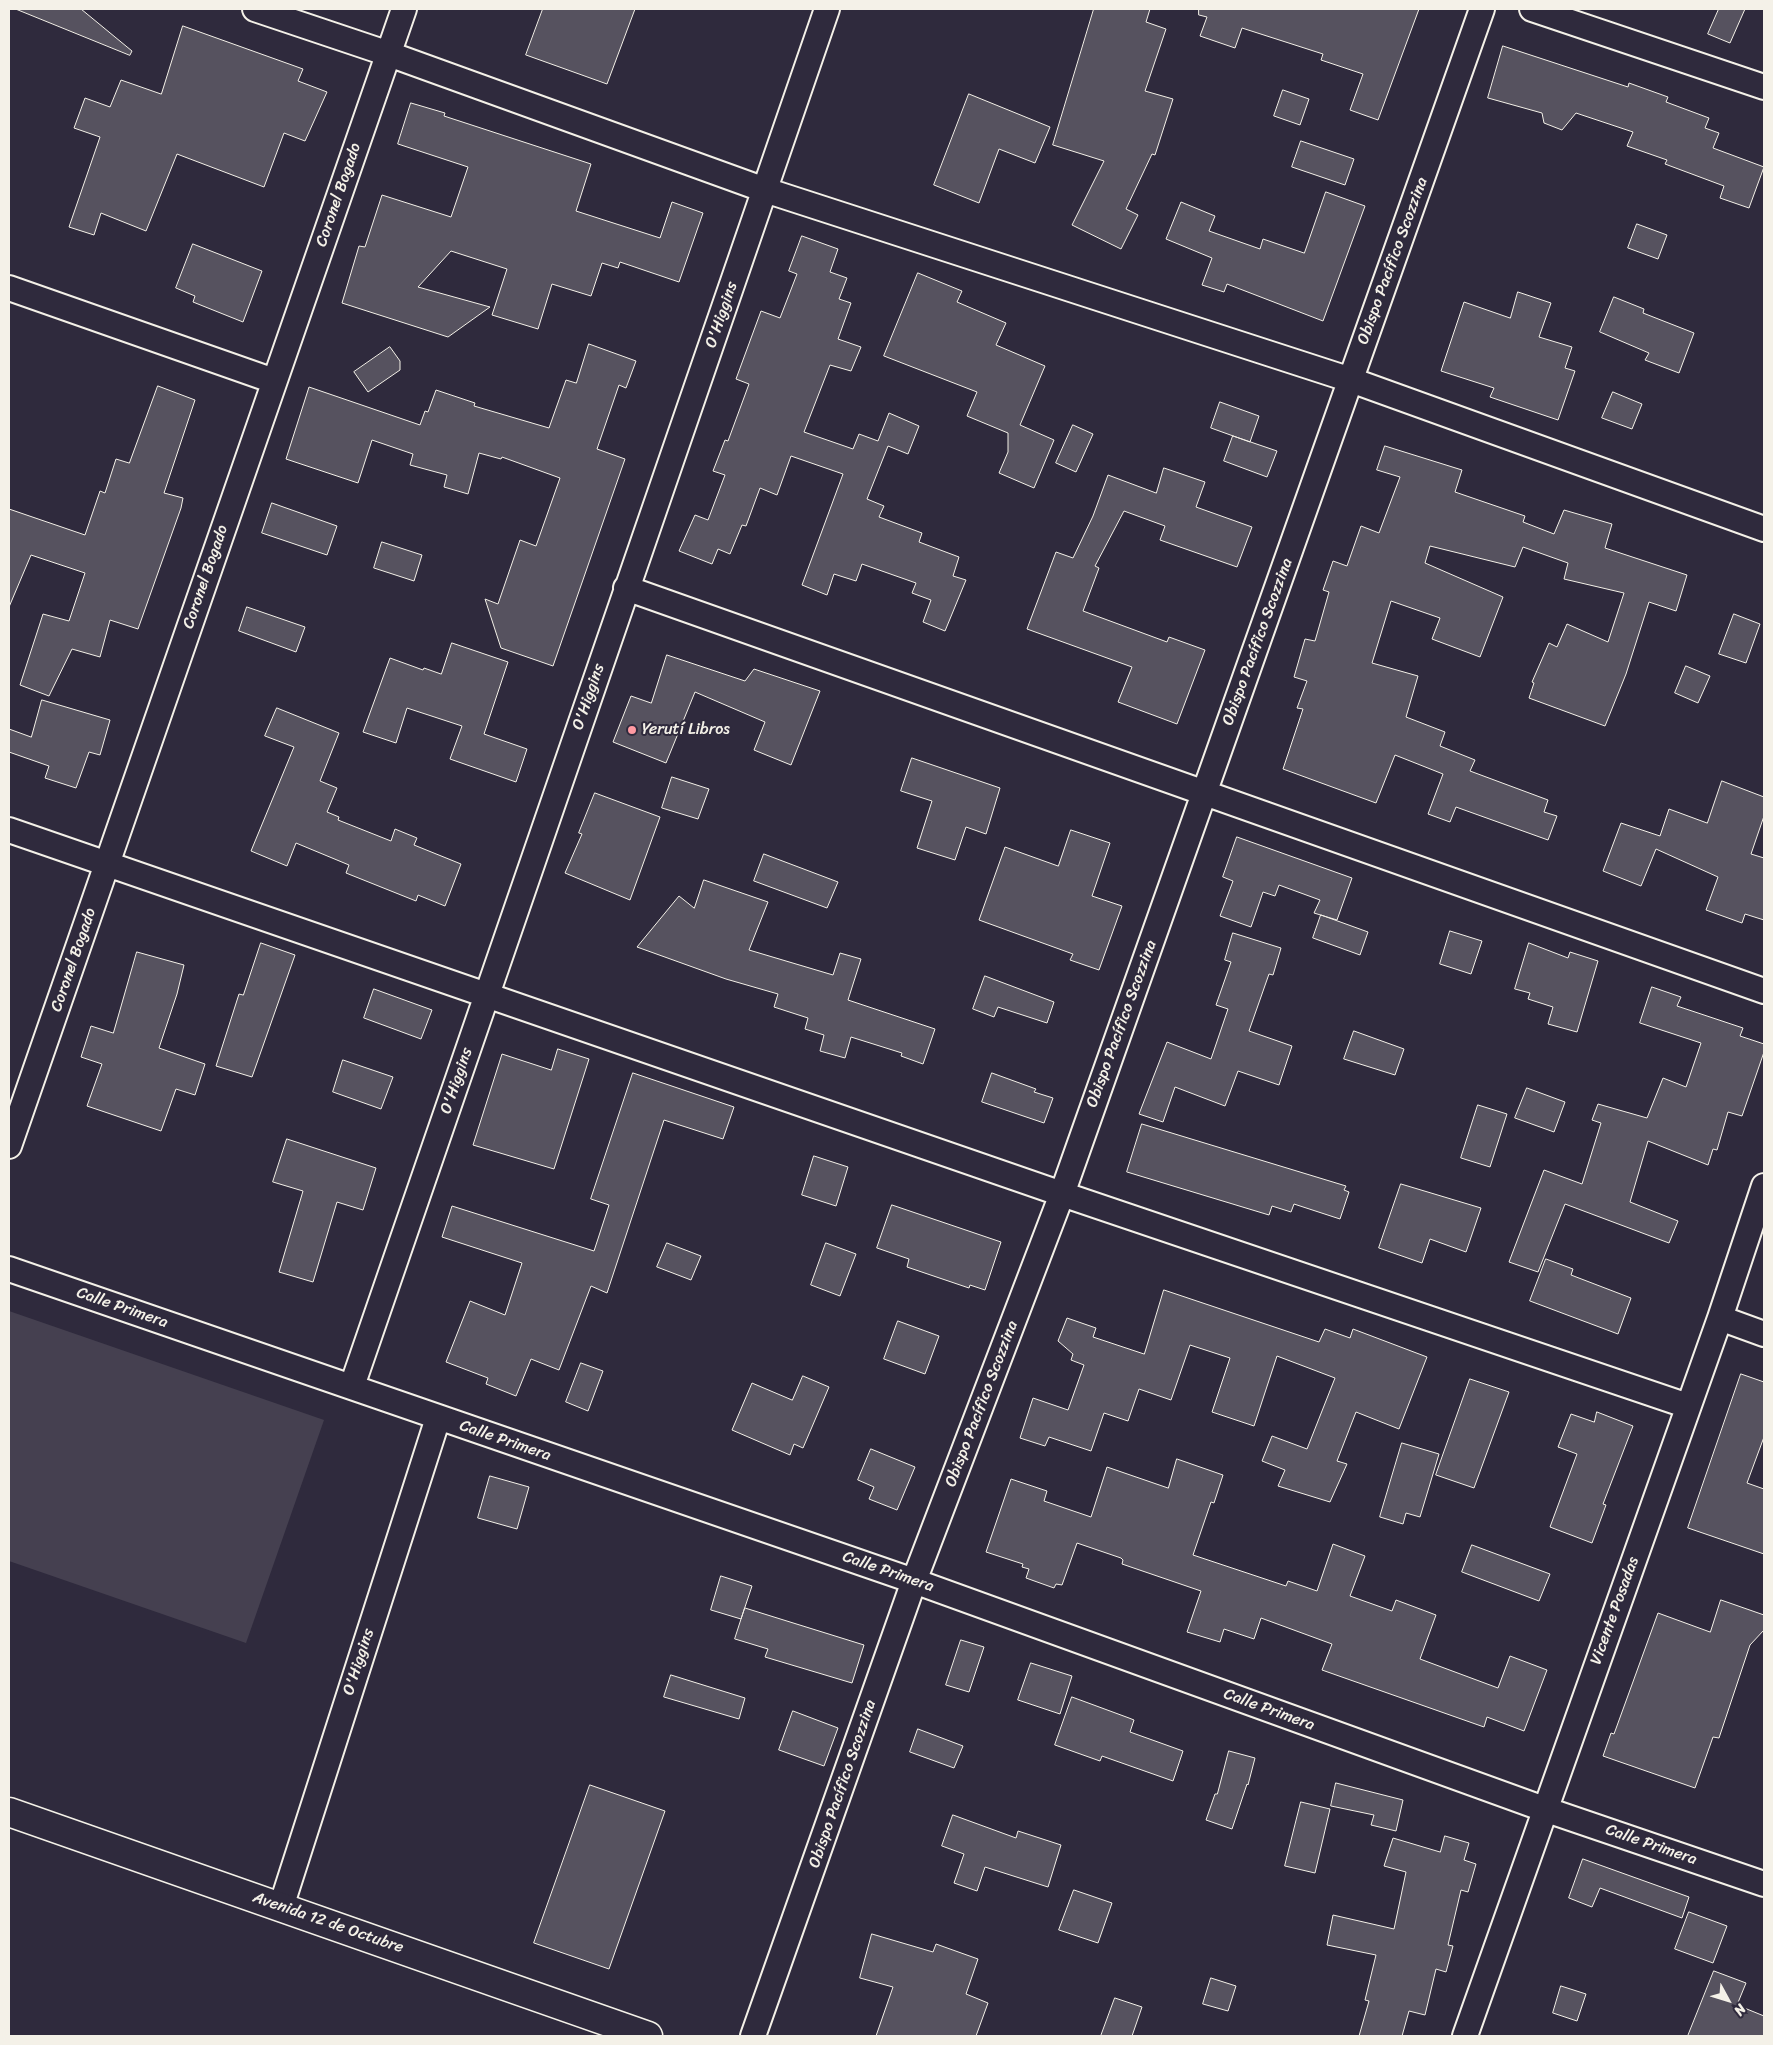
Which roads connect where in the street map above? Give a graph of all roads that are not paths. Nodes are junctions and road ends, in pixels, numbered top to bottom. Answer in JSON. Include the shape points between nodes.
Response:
{"nodes":[{"id":1,"x":255,"y":9,"type":"edge"},
{"id":2,"x":404,"y":9,"type":"edge"},
{"id":3,"x":827,"y":9,"type":"edge"},
{"id":4,"x":1482,"y":9,"type":"edge"},
{"id":5,"x":1532,"y":9,"type":"edge"},
{"id":6,"x":389,"y":54,"type":"junction"},
{"id":7,"x":1764,"y":87,"type":"edge"},
{"id":8,"x":765,"y":190,"type":"junction"},
{"id":9,"x":9,"y":288,"type":"edge"},
{"id":10,"x":274,"y":380,"type":"junction"},
{"id":11,"x":1350,"y":380,"type":"junction"},
{"id":12,"x":1764,"y":529,"type":"edge"},
{"id":13,"x":626,"y":588,"type":"junction"},
{"id":14,"x":1204,"y":792,"type":"junction"},
{"id":15,"x":9,"y":830,"type":"edge"},
{"id":16,"x":108,"y":864,"type":"junction"},
{"id":17,"x":1764,"y":991,"type":"edge"},
{"id":18,"x":487,"y":994,"type":"junction"},
{"id":19,"x":9,"y":1146,"type":"edge"},
{"id":20,"x":1764,"y":1186,"type":"edge"},
{"id":21,"x":1062,"y":1194,"type":"junction"},
{"id":22,"x":9,"y":1269,"type":"edge"},
{"id":23,"x":1720,"y":1318,"type":"junction"},
{"id":24,"x":1764,"y":1334,"type":"edge"},
{"id":25,"x":352,"y":1386,"type":"junction"},
{"id":26,"x":1688,"y":1406,"type":"junction"},
{"id":27,"x":438,"y":1418,"type":"junction"},
{"id":28,"x":914,"y":1581,"type":"junction"},
{"id":29,"x":1544,"y":1809,"type":"junction"},
{"id":30,"x":9,"y":1812,"type":"edge"},
{"id":31,"x":1764,"y":1884,"type":"edge"},
{"id":32,"x":281,"y":1907,"type":"junction"},
{"id":33,"x":648,"y":2036,"type":"edge"},
{"id":34,"x":753,"y":2036,"type":"edge"},
{"id":35,"x":1466,"y":2036,"type":"edge"}],
"edges":[{"from":1,"to":6,"type":"street"},
{"from":2,"to":6,"type":"street","name":"Coronel Bogado"},
{"from":3,"to":8,"type":"street","name":"O'Higgins"},
{"from":4,"to":11,"type":"street","name":"Obispo Pacífico Scozzina"},
{"from":5,"to":7,"type":"street"},
{"from":6,"to":8,"type":"street"},
{"from":6,"to":10,"type":"street","name":"Coronel Bogado"},
{"from":8,"to":11,"type":"street"},
{"from":8,"to":13,"type":"street","name":"O'Higgins"},
{"from":9,"to":10,"type":"street"},
{"from":10,"to":16,"type":"street","name":"Coronel Bogado"},
{"from":11,"to":12,"type":"street"},
{"from":11,"to":14,"type":"street","name":"Obispo Pacífico Scozzina"},
{"from":13,"to":14,"type":"street"},
{"from":13,"to":18,"type":"street","name":"O'Higgins"},
{"from":14,"to":17,"type":"street"},
{"from":14,"to":21,"type":"street","name":"Obispo Pacífico Scozzina"},
{"from":15,"to":16,"type":"street"},
{"from":16,"to":18,"type":"street"},
{"from":16,"to":19,"type":"street","name":"Coronel Bogado"},
{"from":18,"to":21,"type":"street"},
{"from":18,"to":25,"type":"street","name":"O'Higgins"},
{"from":20,"to":23,"type":"street","name":"Vicente Posadas"},
{"from":21,"to":26,"type":"street"},
{"from":21,"to":28,"type":"street","name":"Obispo Pacífico Scozzina"},
{"from":22,"to":25,"type":"street","name":"Calle Primera"},
{"from":23,"to":24,"type":"street"},
{"from":23,"to":26,"type":"street","name":"Vicente Posadas"},
{"from":25,"to":27,"type":"street","name":"Calle Primera"},
{"from":26,"to":29,"type":"street","name":"Vicente Posadas"},
{"from":27,"to":28,"type":"street","name":"Calle Primera"},
{"from":27,"to":32,"type":"street","name":"O'Higgins"},
{"from":28,"to":29,"type":"street","name":"Calle Primera"},
{"from":28,"to":34,"type":"street","name":"Obispo Pacífico Scozzina"},
{"from":29,"to":31,"type":"street","name":"Calle Primera"},
{"from":29,"to":35,"type":"street","name":"Vicente Posadas"},
{"from":30,"to":32,"type":"main road","name":"Avenida 12 de Octubre"},
{"from":32,"to":33,"type":"main road","name":"Avenida 12 de Octubre"}]}
